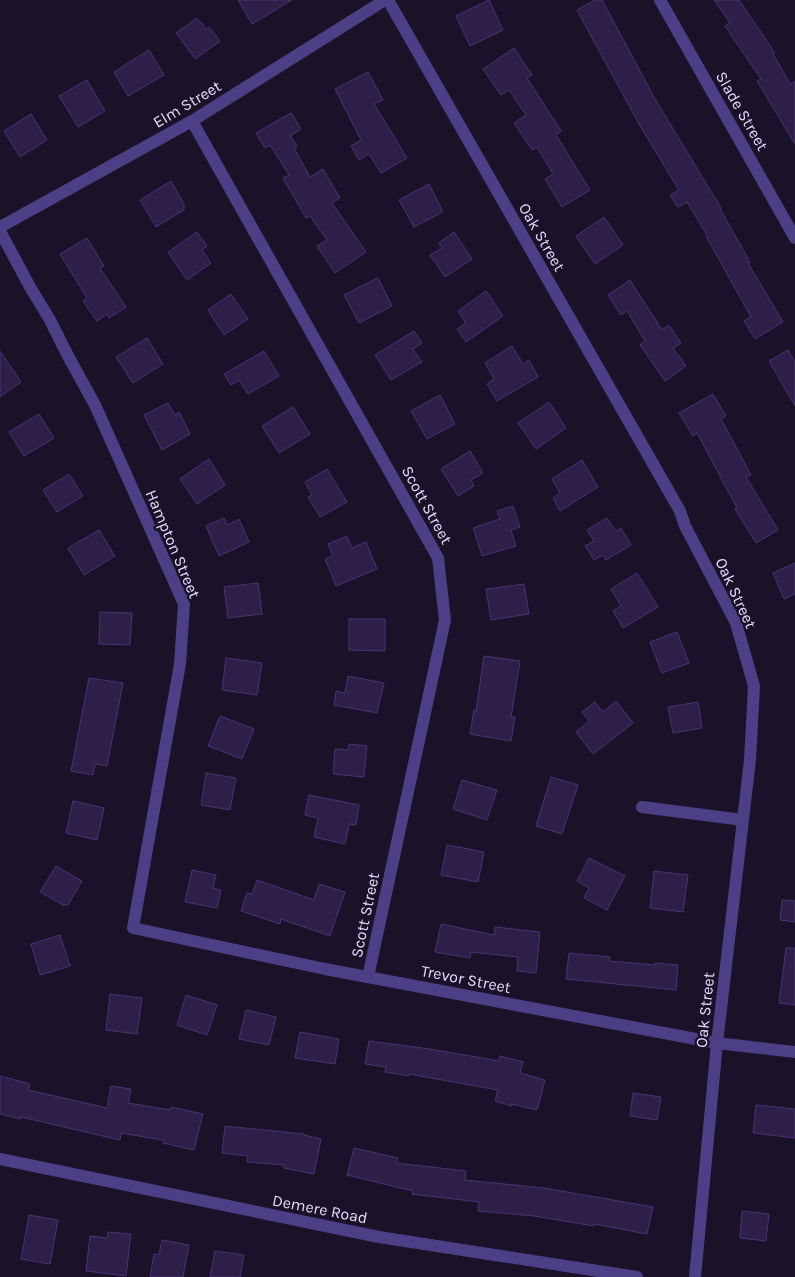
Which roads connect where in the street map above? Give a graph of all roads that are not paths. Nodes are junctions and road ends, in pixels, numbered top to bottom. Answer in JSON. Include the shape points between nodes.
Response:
{"nodes":[{"id":1,"x":387,"y":0,"type":"edge"},
{"id":2,"x":660,"y":0,"type":"edge"},
{"id":3,"x":192,"y":121,"type":"junction"},
{"id":4,"x":0,"y":229,"type":"edge"},
{"id":5,"x":795,"y":238,"type":"edge"},
{"id":6,"x":642,"y":807,"type":"dead end"},
{"id":7,"x":743,"y":820,"type":"junction"},
{"id":8,"x":133,"y":928,"type":"joint"},
{"id":9,"x":368,"y":977,"type":"junction"},
{"id":10,"x":717,"y":1043,"type":"junction"},
{"id":11,"x":795,"y":1052,"type":"edge"},
{"id":12,"x":0,"y":1159,"type":"edge"},
{"id":13,"x":637,"y":1277,"type":"edge"},
{"id":14,"x":695,"y":1277,"type":"edge"}],
"edges":[{"from":1,"to":3,"type":"street","name":"Elm Street"},
{"from":1,"to":7,"type":"street","name":"Oak Street","via":[[680,512],[736,623],[754,686]]},
{"from":2,"to":5,"type":"street","name":"Slade Street"},
{"from":3,"to":4,"type":"street","name":"Elm Street"},
{"from":3,"to":9,"type":"street","name":"Scott Street","via":[[438,558],[445,620]]},
{"from":4,"to":8,"type":"street","name":"Hampton Street","via":[[95,405],[184,604],[180,664]]},
{"from":6,"to":7,"type":"street"},
{"from":7,"to":10,"type":"street","name":"Oak Street"},
{"from":8,"to":9,"type":"street","name":"Trevor Street"},
{"from":9,"to":10,"type":"street","name":"Trevor Street"},
{"from":10,"to":11,"type":"street","name":"Trevor Street"},
{"from":10,"to":14,"type":"street","name":"Oak Street"},
{"from":12,"to":13,"type":"street","name":"Demere Road","via":[[379,1238]]}]}
